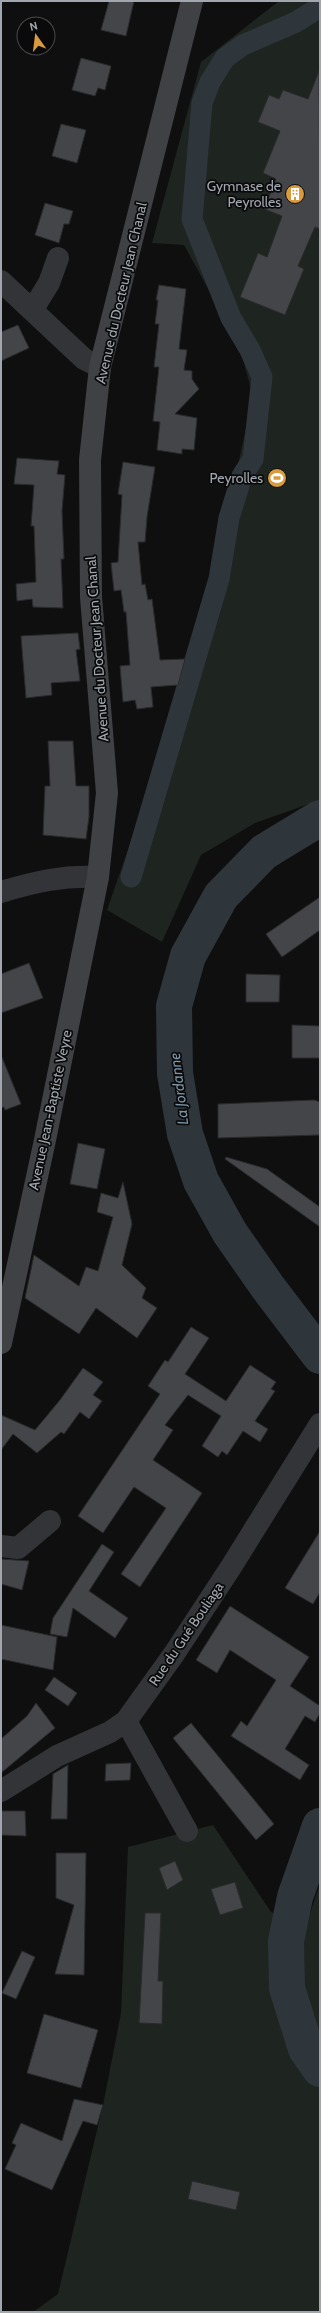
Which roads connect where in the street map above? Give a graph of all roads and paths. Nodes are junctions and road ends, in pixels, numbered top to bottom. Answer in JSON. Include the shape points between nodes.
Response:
{"nodes":[{"id":1,"x":192,"y":1,"type":"edge"},
{"id":2,"x":58,"y":258,"type":"dead end"},
{"id":3,"x":1,"y":280,"type":"edge"},
{"id":4,"x":33,"y":309,"type":"junction"},
{"id":5,"x":100,"y":367,"type":"junction"},
{"id":6,"x":98,"y":877,"type":"junction"},
{"id":7,"x":1,"y":892,"type":"edge"},
{"id":8,"x":1,"y":1343,"type":"edge"},
{"id":9,"x":320,"y":1424,"type":"edge"},
{"id":10,"x":50,"y":1520,"type":"dead end"},
{"id":11,"x":1,"y":1546,"type":"edge"},
{"id":12,"x":126,"y":1721,"type":"junction"},
{"id":13,"x":1,"y":1791,"type":"edge"},
{"id":14,"x":187,"y":1831,"type":"dead end"}],
"edges":[{"from":1,"to":5,"type":"main road","name":"Avenue du Docteur Jean Chanal"},
{"from":2,"to":4,"type":"street","via":[[49,283]]},
{"from":3,"to":4,"type":"street"},
{"from":4,"to":5,"type":"street","via":[[84,359]]},
{"from":5,"to":6,"type":"main road","name":"Avenue du Docteur Jean Chanal","via":[[90,460],[91,597],[107,793]]},
{"from":6,"to":7,"type":"street","via":[[43,880]]},
{"from":6,"to":8,"type":"main road","name":"Avenue Jean-Baptiste Veyre"},
{"from":9,"to":12,"type":"street","name":"Rue du Gué Bouliaga","via":[[231,1567]]},
{"from":10,"to":11,"type":"street","via":[[18,1548]]},
{"from":12,"to":13,"type":"street","name":"Rue du Gué Bouliaga","via":[[110,1732],[57,1756]]},
{"from":12,"to":14,"type":"street"}]}
